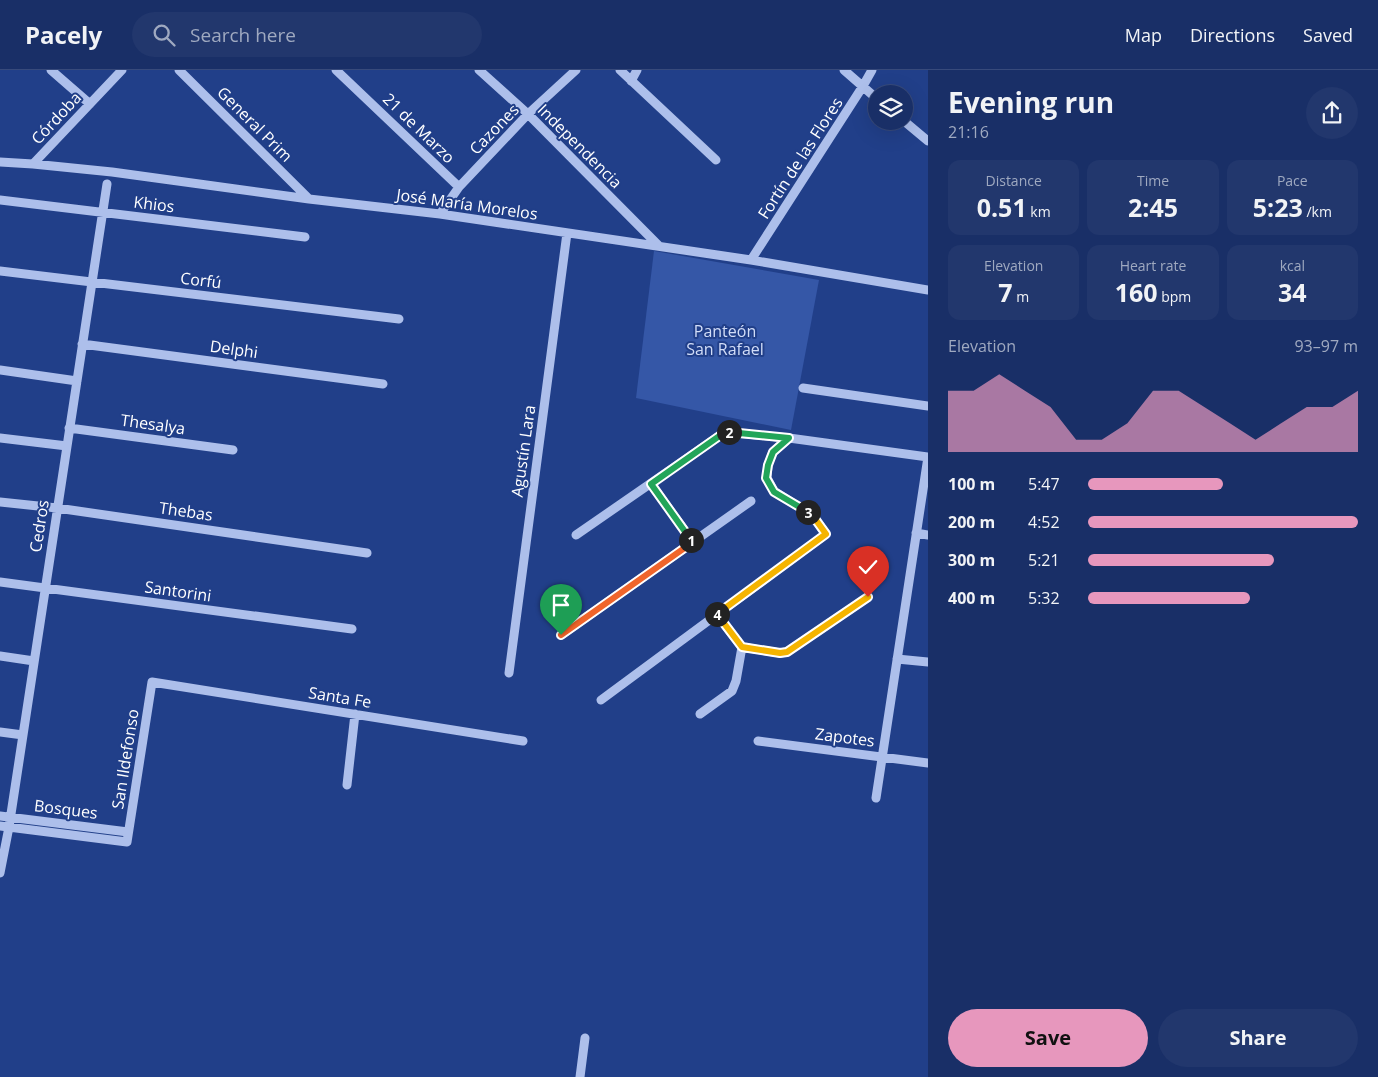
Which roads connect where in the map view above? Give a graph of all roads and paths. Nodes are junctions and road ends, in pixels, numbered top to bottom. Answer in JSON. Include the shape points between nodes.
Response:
{"nodes":[{"id":1,"x":51,"y":70,"type":"edge"},
{"id":2,"x":122,"y":70,"type":"edge"},
{"id":3,"x":179,"y":70,"type":"edge"},
{"id":4,"x":336,"y":70,"type":"edge"},
{"id":5,"x":478,"y":70,"type":"edge"},
{"id":6,"x":576,"y":70,"type":"edge"},
{"id":7,"x":620,"y":70,"type":"edge"},
{"id":8,"x":637,"y":70,"type":"edge"},
{"id":9,"x":844,"y":70,"type":"edge"},
{"id":10,"x":872,"y":70,"type":"edge"},
{"id":11,"x":631,"y":81,"type":"junction"},
{"id":12,"x":863,"y":86,"type":"junction"},
{"id":13,"x":868,"y":91,"type":"edge"},
{"id":14,"x":90,"y":104,"type":"junction"},
{"id":15,"x":528,"y":114,"type":"junction"},
{"id":16,"x":913,"y":128,"type":"edge"},
{"id":17,"x":928,"y":141,"type":"edge"},
{"id":18,"x":716,"y":160,"type":"dead end"},
{"id":19,"x":0,"y":162,"type":"edge"},
{"id":20,"x":33,"y":164,"type":"junction"},
{"id":21,"x":107,"y":184,"type":"dead end"},
{"id":22,"x":459,"y":187,"type":"junction"},
{"id":23,"x":309,"y":199,"type":"junction"},
{"id":24,"x":0,"y":200,"type":"edge"},
{"id":25,"x":102,"y":213,"type":"junction"},
{"id":26,"x":440,"y":214,"type":"junction"},
{"id":27,"x":567,"y":233,"type":"junction"},
{"id":28,"x":305,"y":237,"type":"dead end"},
{"id":29,"x":659,"y":246,"type":"junction"},
{"id":30,"x":751,"y":260,"type":"junction"},
{"id":31,"x":0,"y":271,"type":"edge"},
{"id":32,"x":92,"y":282,"type":"junction"},
{"id":33,"x":928,"y":290,"type":"edge"},
{"id":34,"x":399,"y":319,"type":"dead end"},
{"id":35,"x":82,"y":344,"type":"junction"},
{"id":36,"x":0,"y":370,"type":"edge"},
{"id":37,"x":76,"y":381,"type":"junction"},
{"id":38,"x":383,"y":384,"type":"dead end"},
{"id":39,"x":803,"y":388,"type":"dead end"},
{"id":40,"x":928,"y":406,"type":"edge"},
{"id":41,"x":69,"y":428,"type":"junction"},
{"id":42,"x":0,"y":438,"type":"edge"},
{"id":43,"x":789,"y":438,"type":"junction"},
{"id":44,"x":67,"y":446,"type":"junction"},
{"id":45,"x":233,"y":450,"type":"dead end"},
{"id":46,"x":928,"y":457,"type":"edge"},
{"id":47,"x":651,"y":484,"type":"junction"},
{"id":48,"x":0,"y":502,"type":"edge"},
{"id":49,"x":751,"y":502,"type":"dead end"},
{"id":50,"x":57,"y":508,"type":"junction"},
{"id":51,"x":916,"y":533,"type":"junction"},
{"id":52,"x":576,"y":535,"type":"dead end"},
{"id":53,"x":928,"y":536,"type":"edge"},
{"id":54,"x":693,"y":542,"type":"junction"},
{"id":55,"x":367,"y":553,"type":"dead end"},
{"id":56,"x":0,"y":582,"type":"edge"},
{"id":57,"x":45,"y":588,"type":"junction"},
{"id":58,"x":868,"y":597,"type":"dead end"},
{"id":59,"x":717,"y":614,"type":"junction"},
{"id":60,"x":352,"y":629,"type":"dead end"},
{"id":61,"x":561,"y":635,"type":"dead end"},
{"id":62,"x":742,"y":647,"type":"junction"},
{"id":63,"x":0,"y":656,"type":"edge"},
{"id":64,"x":897,"y":659,"type":"junction"},
{"id":65,"x":34,"y":661,"type":"junction"},
{"id":66,"x":928,"y":662,"type":"edge"},
{"id":67,"x":509,"y":673,"type":"dead end"},
{"id":68,"x":152,"y":682,"type":"joint"},
{"id":69,"x":601,"y":700,"type":"dead end"},
{"id":70,"x":355,"y":714,"type":"junction"},
{"id":71,"x":700,"y":714,"type":"dead end"},
{"id":72,"x":0,"y":732,"type":"edge"},
{"id":73,"x":23,"y":735,"type":"junction"},
{"id":74,"x":523,"y":741,"type":"dead end"},
{"id":75,"x":758,"y":741,"type":"dead end"},
{"id":76,"x":883,"y":757,"type":"junction"},
{"id":77,"x":928,"y":763,"type":"edge"},
{"id":78,"x":347,"y":785,"type":"dead end"},
{"id":79,"x":876,"y":798,"type":"dead end"},
{"id":80,"x":0,"y":816,"type":"edge"},
{"id":81,"x":10,"y":817,"type":"junction"},
{"id":82,"x":4,"y":827,"type":"edge"},
{"id":83,"x":128,"y":832,"type":"junction"},
{"id":84,"x":127,"y":842,"type":"joint"},
{"id":85,"x":0,"y":873,"type":"edge"},
{"id":86,"x":585,"y":1038,"type":"dead end"},
{"id":87,"x":580,"y":1077,"type":"edge"}],
"edges":[{"from":1,"to":14,"type":"street"},
{"from":2,"to":14,"type":"street","name":"Córdoba"},
{"from":3,"to":23,"type":"street","name":"General Prim"},
{"from":4,"to":22,"type":"street","name":"21 de Marzo"},
{"from":5,"to":15,"type":"street","name":"Independencia"},
{"from":6,"to":15,"type":"street","name":"Cazones"},
{"from":7,"to":11,"type":"street"},
{"from":8,"to":11,"type":"street"},
{"from":9,"to":12,"type":"street"},
{"from":10,"to":12,"type":"street","name":"Fortín de las Flores"},
{"from":11,"to":18,"type":"street"},
{"from":12,"to":13,"type":"street"},
{"from":12,"to":30,"type":"street","name":"Fortín de las Flores"},
{"from":14,"to":20,"type":"street","name":"Córdoba"},
{"from":15,"to":22,"type":"street","name":"Cazones"},
{"from":15,"to":29,"type":"street","name":"Independencia"},
{"from":16,"to":17,"type":"street"},
{"from":19,"to":20,"type":"street","name":"José María Morelos"},
{"from":20,"to":23,"type":"street","name":"José María Morelos"},
{"from":21,"to":25,"type":"street","name":"Cedros"},
{"from":22,"to":26,"type":"street","name":"Cazones"},
{"from":23,"to":26,"type":"street","name":"José María Morelos"},
{"from":24,"to":25,"type":"street","name":"Khios"},
{"from":25,"to":28,"type":"street","name":"Khios"},
{"from":25,"to":32,"type":"street","name":"Cedros"},
{"from":26,"to":27,"type":"street","name":"José María Morelos"},
{"from":27,"to":29,"type":"street","name":"José María Morelos"},
{"from":27,"to":67,"type":"street","name":"Agustín Lara"},
{"from":29,"to":30,"type":"street","name":"José María Morelos"},
{"from":30,"to":33,"type":"street","name":"José María Morelos"},
{"from":31,"to":32,"type":"street","name":"Corfú"},
{"from":32,"to":34,"type":"street","name":"Corfú"},
{"from":32,"to":35,"type":"street","name":"Cedros"},
{"from":35,"to":37,"type":"street","name":"Cedros"},
{"from":35,"to":38,"type":"street","name":"Delphi"},
{"from":36,"to":37,"type":"street"},
{"from":37,"to":41,"type":"street","name":"Cedros"},
{"from":39,"to":40,"type":"street"},
{"from":41,"to":44,"type":"street","name":"Cedros"},
{"from":41,"to":45,"type":"street","name":"Thesalya"},
{"from":42,"to":44,"type":"street"},
{"from":43,"to":46,"type":"street"},
{"from":43,"to":47,"type":"street","via":[[725,432]]},
{"from":43,"to":59,"type":"street","via":[[773,452],[766,478],[774,492],[813,516],[826,534]]},
{"from":44,"to":50,"type":"street","name":"Cedros"},
{"from":46,"to":51,"type":"street"},
{"from":47,"to":52,"type":"street"},
{"from":47,"to":54,"type":"street"},
{"from":48,"to":50,"type":"street","name":"Thebas"},
{"from":49,"to":54,"type":"street"},
{"from":50,"to":55,"type":"street","name":"Thebas"},
{"from":50,"to":57,"type":"street","name":"Cedros"},
{"from":51,"to":53,"type":"street"},
{"from":51,"to":64,"type":"street"},
{"from":54,"to":61,"type":"street"},
{"from":56,"to":57,"type":"street","name":"Santorini"},
{"from":57,"to":60,"type":"street","name":"Santorini"},
{"from":57,"to":65,"type":"street","name":"Cedros"},
{"from":58,"to":62,"type":"street","via":[[787,652]]},
{"from":59,"to":62,"type":"street"},
{"from":59,"to":69,"type":"street"},
{"from":62,"to":71,"type":"street","via":[[732,690]]},
{"from":63,"to":65,"type":"street"},
{"from":64,"to":66,"type":"street"},
{"from":64,"to":76,"type":"street"},
{"from":65,"to":73,"type":"street","name":"Cedros"},
{"from":68,"to":70,"type":"street","name":"Santa Fe"},
{"from":68,"to":83,"type":"street","name":"San Ildefonso"},
{"from":70,"to":74,"type":"street","name":"Santa Fe"},
{"from":70,"to":78,"type":"street"},
{"from":72,"to":73,"type":"street"},
{"from":73,"to":81,"type":"street","name":"Cedros"},
{"from":75,"to":76,"type":"street","name":"Zapotes"},
{"from":76,"to":77,"type":"street","name":"Zapotes"},
{"from":76,"to":79,"type":"street"},
{"from":80,"to":81,"type":"street","name":"Bosques"},
{"from":81,"to":82,"type":"street","name":"Cedros"},
{"from":81,"to":83,"type":"street","name":"Bosques"},
{"from":82,"to":84,"type":"street","name":"Bosques"},
{"from":82,"to":85,"type":"street","name":"Cedros"},
{"from":83,"to":84,"type":"street","name":"San Ildefonso"},
{"from":86,"to":87,"type":"street"}]}
